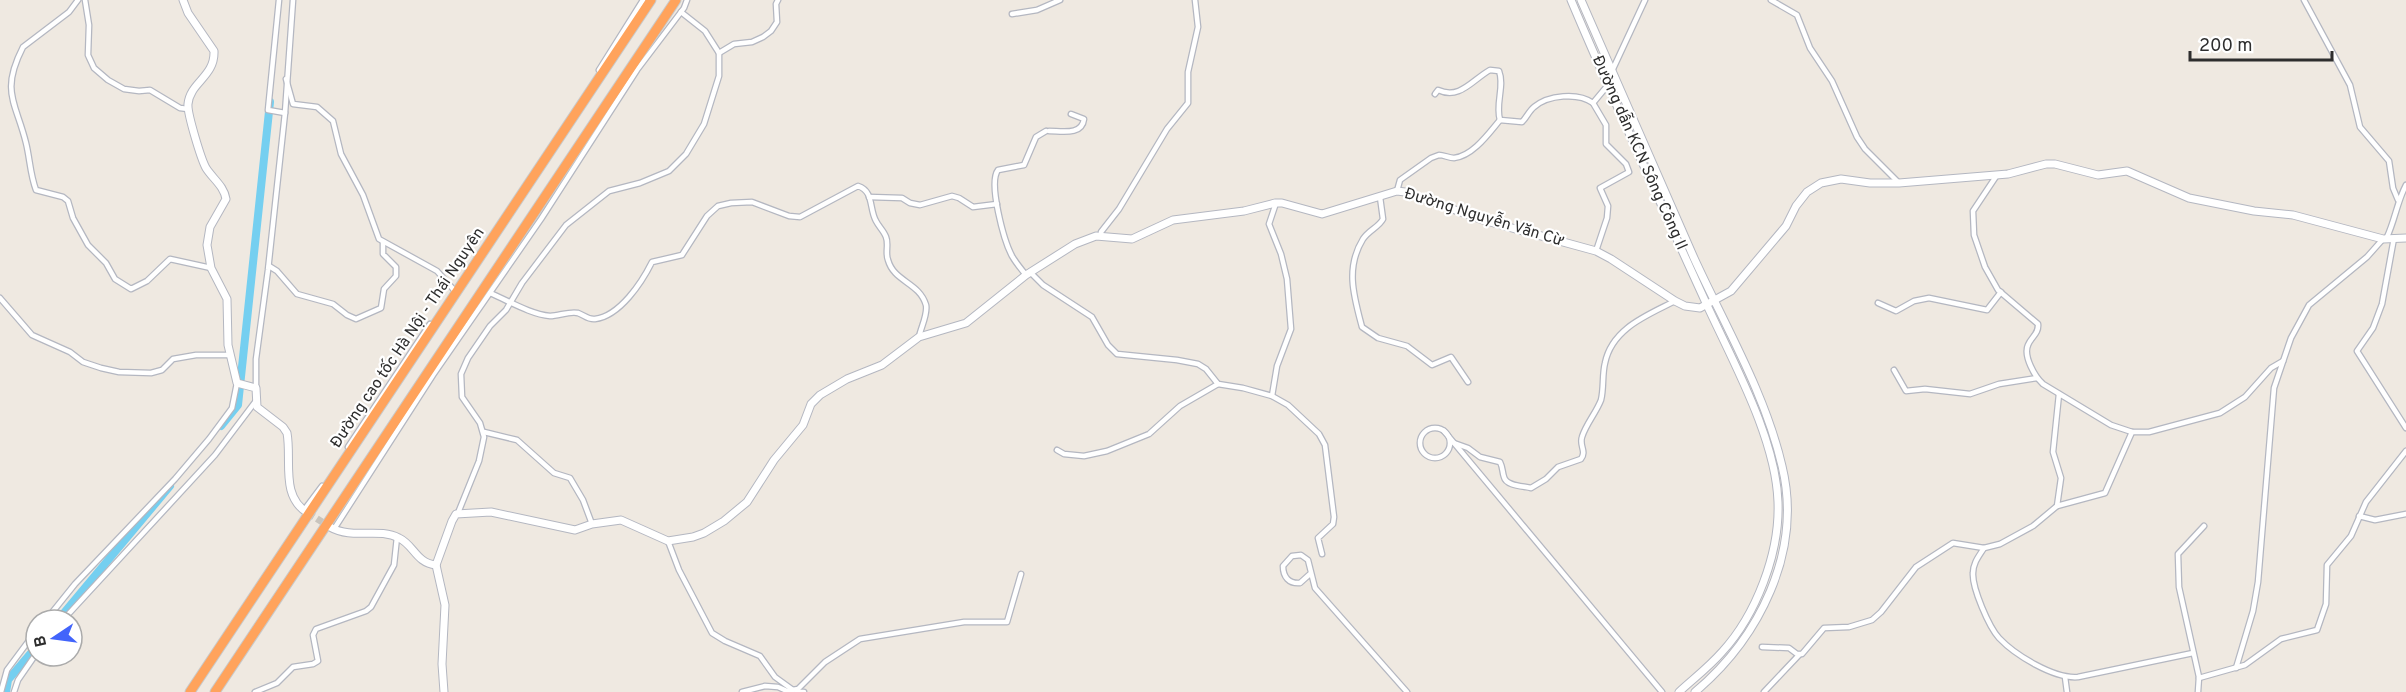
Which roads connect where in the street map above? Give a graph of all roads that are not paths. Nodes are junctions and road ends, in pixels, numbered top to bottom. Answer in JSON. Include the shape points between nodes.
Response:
{"nodes":[{"id":1,"x":78,"y":0,"type":"edge"},
{"id":2,"x":85,"y":0,"type":"edge"},
{"id":3,"x":183,"y":0,"type":"edge"},
{"id":4,"x":279,"y":0,"type":"edge"},
{"id":5,"x":293,"y":0,"type":"edge"},
{"id":6,"x":643,"y":0,"type":"edge"},
{"id":7,"x":651,"y":0,"type":"edge"},
{"id":8,"x":676,"y":0,"type":"edge"},
{"id":9,"x":687,"y":0,"type":"edge"},
{"id":10,"x":778,"y":0,"type":"edge"},
{"id":11,"x":1059,"y":0,"type":"edge"},
{"id":12,"x":1196,"y":0,"type":"edge"},
{"id":13,"x":1571,"y":0,"type":"edge"},
{"id":14,"x":1581,"y":0,"type":"edge"},
{"id":15,"x":1645,"y":0,"type":"edge"},
{"id":16,"x":1771,"y":0,"type":"edge"},
{"id":17,"x":2304,"y":0,"type":"edge"},
{"id":18,"x":681,"y":12,"type":"junction"},
{"id":19,"x":1012,"y":14,"type":"dead end"},
{"id":20,"x":1589,"y":18,"type":"junction"},
{"id":21,"x":1580,"y":22,"type":"junction"},
{"id":22,"x":719,"y":53,"type":"junction"},
{"id":23,"x":1611,"y":73,"type":"junction"},
{"id":24,"x":286,"y":79,"type":"junction"},
{"id":25,"x":1608,"y":85,"type":"junction"},
{"id":26,"x":1435,"y":94,"type":"dead end"},
{"id":27,"x":1593,"y":102,"type":"junction"},
{"id":28,"x":188,"y":110,"type":"junction"},
{"id":29,"x":284,"y":113,"type":"junction"},
{"id":30,"x":1071,"y":114,"type":"dead end"},
{"id":31,"x":1500,"y":120,"type":"junction"},
{"id":32,"x":1997,"y":175,"type":"junction"},
{"id":33,"x":1899,"y":183,"type":"junction"},
{"id":34,"x":2406,"y":185,"type":"edge"},
{"id":35,"x":1397,"y":191,"type":"junction"},
{"id":36,"x":870,"y":197,"type":"junction"},
{"id":37,"x":1380,"y":197,"type":"junction"},
{"id":38,"x":2398,"y":200,"type":"junction"},
{"id":39,"x":1276,"y":203,"type":"junction"},
{"id":40,"x":997,"y":204,"type":"junction"},
{"id":41,"x":1101,"y":236,"type":"junction"},
{"id":42,"x":2388,"y":238,"type":"junction"},
{"id":43,"x":2406,"y":238,"type":"edge"},
{"id":44,"x":383,"y":242,"type":"junction"},
{"id":45,"x":1596,"y":251,"type":"junction"},
{"id":46,"x":269,"y":266,"type":"junction"},
{"id":47,"x":211,"y":268,"type":"junction"},
{"id":48,"x":1028,"y":273,"type":"junction"},
{"id":49,"x":454,"y":290,"type":"junction"},
{"id":50,"x":490,"y":292,"type":"junction"},
{"id":51,"x":2001,"y":292,"type":"junction"},
{"id":52,"x":0,"y":298,"type":"edge"},
{"id":53,"x":1675,"y":300,"type":"junction"},
{"id":54,"x":512,"y":302,"type":"junction"},
{"id":55,"x":1878,"y":303,"type":"dead end"},
{"id":56,"x":1711,"y":304,"type":"junction"},
{"id":57,"x":919,"y":337,"type":"junction"},
{"id":58,"x":230,"y":355,"type":"junction"},
{"id":59,"x":2283,"y":361,"type":"junction"},
{"id":60,"x":1894,"y":370,"type":"dead end"},
{"id":61,"x":2037,"y":378,"type":"junction"},
{"id":62,"x":1468,"y":382,"type":"dead end"},
{"id":63,"x":238,"y":384,"type":"junction"},
{"id":64,"x":1218,"y":384,"type":"junction"},
{"id":65,"x":253,"y":387,"type":"junction"},
{"id":66,"x":2059,"y":394,"type":"junction"},
{"id":67,"x":1272,"y":396,"type":"junction"},
{"id":68,"x":255,"y":402,"type":"junction"},
{"id":69,"x":2406,"y":428,"type":"edge"},
{"id":70,"x":1444,"y":431,"type":"junction"},
{"id":71,"x":484,"y":432,"type":"junction"},
{"id":72,"x":2132,"y":432,"type":"junction"},
{"id":73,"x":1454,"y":444,"type":"junction"},
{"id":74,"x":1458,"y":449,"type":"junction"},
{"id":75,"x":1057,"y":450,"type":"dead end"},
{"id":76,"x":2406,"y":451,"type":"edge"},
{"id":77,"x":1446,"y":453,"type":"junction"},
{"id":78,"x":2057,"y":506,"type":"junction"},
{"id":79,"x":306,"y":511,"type":"joint"},
{"id":80,"x":458,"y":513,"type":"junction"},
{"id":81,"x":2406,"y":514,"type":"edge"},
{"id":82,"x":2359,"y":516,"type":"junction"},
{"id":83,"x":592,"y":524,"type":"junction"},
{"id":84,"x":2204,"y":526,"type":"dead end"},
{"id":85,"x":332,"y":528,"type":"joint"},
{"id":86,"x":397,"y":537,"type":"junction"},
{"id":87,"x":668,"y":541,"type":"junction"},
{"id":88,"x":1773,"y":547,"type":"junction"},
{"id":89,"x":1984,"y":548,"type":"junction"},
{"id":90,"x":1322,"y":554,"type":"dead end"},
{"id":91,"x":1781,"y":554,"type":"junction"},
{"id":92,"x":436,"y":565,"type":"junction"},
{"id":93,"x":1021,"y":574,"type":"dead end"},
{"id":94,"x":1310,"y":574,"type":"junction"},
{"id":95,"x":1300,"y":583,"type":"junction"},
{"id":96,"x":1315,"y":588,"type":"junction"},
{"id":97,"x":56,"y":608,"type":"edge"},
{"id":98,"x":74,"y":608,"type":"edge"},
{"id":99,"x":24,"y":647,"type":"edge"},
{"id":100,"x":1762,"y":647,"type":"dead end"},
{"id":101,"x":2193,"y":653,"type":"junction"},
{"id":102,"x":1800,"y":654,"type":"junction"},
{"id":103,"x":26,"y":668,"type":"edge"},
{"id":104,"x":2236,"y":668,"type":"junction"},
{"id":105,"x":2065,"y":677,"type":"junction"},
{"id":106,"x":2199,"y":678,"type":"junction"},
{"id":107,"x":795,"y":691,"type":"edge"},
{"id":108,"x":1,"y":692,"type":"edge"},
{"id":109,"x":14,"y":692,"type":"edge"},
{"id":110,"x":190,"y":692,"type":"edge"},
{"id":111,"x":215,"y":692,"type":"edge"},
{"id":112,"x":255,"y":692,"type":"edge"},
{"id":113,"x":444,"y":692,"type":"edge"},
{"id":114,"x":742,"y":692,"type":"edge"},
{"id":115,"x":804,"y":692,"type":"edge"},
{"id":116,"x":1407,"y":692,"type":"edge"},
{"id":117,"x":1662,"y":692,"type":"edge"},
{"id":118,"x":1678,"y":692,"type":"edge"},
{"id":119,"x":1695,"y":692,"type":"edge"},
{"id":120,"x":1764,"y":692,"type":"edge"},
{"id":121,"x":2067,"y":692,"type":"edge"},
{"id":122,"x":2198,"y":692,"type":"edge"}],
"edges":[{"from":1,"to":47,"type":"street","via":[[60,20],[23,47],[6,82],[8,100],[26,142],[36,190],[68,201],[88,245],[115,279],[131,289],[147,281],[170,260]]},
{"from":2,"to":28,"type":"street","via":[[88,55],[94,68],[124,89],[150,90]]},
{"from":3,"to":28,"type":"street","via":[[214,51],[211,69],[193,90]]},
{"from":4,"to":29,"type":"street","via":[[268,106],[270,111]]},
{"from":5,"to":24,"type":"street"},
{"from":6,"to":49,"type":"street"},
{"from":7,"to":110,"type":"highway","name":"Đường cao tốc Hà Nội - Thái Nguyên"},
{"from":8,"to":111,"type":"highway"},
{"from":9,"to":18,"type":"street"},
{"from":10,"to":22,"type":"street","via":[[777,22],[768,34]]},
{"from":11,"to":19,"type":"street","via":[[1037,10]]},
{"from":12,"to":41,"type":"street","via":[[1198,27],[1188,72],[1188,103],[1167,129]]},
{"from":13,"to":21,"type":"street","name":"Đường dẫn KCN Sông Công II"},
{"from":14,"to":20,"type":"street","name":"Đường dẫn KCN Sông Công II"},
{"from":15,"to":23,"type":"street"},
{"from":16,"to":33,"type":"street","via":[[1797,15],[1857,137]]},
{"from":17,"to":38,"type":"street","via":[[2350,86],[2360,127],[2389,161],[2392,188]]},
{"from":18,"to":22,"type":"street","via":[[705,31]]},
{"from":18,"to":50,"type":"street","via":[[637,70]]},
{"from":20,"to":21,"type":"street"},
{"from":20,"to":23,"type":"street","name":"Đường dẫn KCN Sông Công II"},
{"from":21,"to":25,"type":"street","name":"Đường dẫn KCN Sông Công II"},
{"from":22,"to":54,"type":"street","via":[[719,76],[704,124],[686,154],[662,175],[609,191],[583,210],[558,234]]},
{"from":23,"to":56,"type":"street","name":"Đường dẫn KCN Sông Công II"},
{"from":24,"to":29,"type":"street"},
{"from":24,"to":44,"type":"street","via":[[293,104],[317,107],[333,121],[341,154],[363,195],[376,235]]},
{"from":25,"to":27,"type":"street"},
{"from":25,"to":56,"type":"street","name":"Đường dẫn KCN Sông Công II"},
{"from":26,"to":31,"type":"street","via":[[1438,90],[1455,93],[1490,70],[1499,71]]},
{"from":27,"to":31,"type":"street","via":[[1560,96],[1537,105],[1522,122]]},
{"from":27,"to":45,"type":"street","via":[[1606,125],[1606,142],[1629,172],[1600,188],[1608,206],[1608,218]]},
{"from":28,"to":47,"type":"street","via":[[204,162],[226,199],[208,234]]},
{"from":29,"to":46,"type":"street"},
{"from":30,"to":40,"type":"street","via":[[1084,119],[1079,129],[1047,131],[1036,137],[1024,165],[996,173]]},
{"from":31,"to":35,"type":"street","via":[[1465,154],[1453,158],[1440,154],[1425,162],[1400,180]]},
{"from":32,"to":33,"type":"street"},
{"from":32,"to":42,"type":"street","via":[[2046,164],[2098,175],[2127,171],[2189,198],[2293,215]]},
{"from":32,"to":51,"type":"street","via":[[1972,218],[1981,257]]},
{"from":33,"to":56,"type":"street","via":[[1841,179],[1810,189],[1786,226],[1739,283]]},
{"from":34,"to":38,"type":"street"},
{"from":35,"to":37,"type":"street","name":"Đường Nguyễn Văn Cừ"},
{"from":35,"to":45,"type":"street","name":"Đường Nguyễn Văn Cừ"},
{"from":36,"to":40,"type":"street","via":[[902,198],[920,205],[952,196],[973,207]]},
{"from":36,"to":54,"type":"street","via":[[861,187],[853,187],[800,217],[752,202],[718,206],[682,255],[652,262],[626,300],[600,318],[591,320],[578,313],[548,315]]},
{"from":36,"to":57,"type":"street","via":[[875,220],[887,238],[891,267],[900,279],[915,286],[927,308]]},
{"from":37,"to":39,"type":"street","name":"Đường Nguyễn Văn Cừ","via":[[1322,214]]},
{"from":37,"to":62,"type":"street","via":[[1383,219],[1364,238],[1355,258],[1351,283],[1362,327],[1378,338],[1407,346],[1432,365],[1451,357]]},
{"from":38,"to":42,"type":"street"},
{"from":39,"to":41,"type":"street","name":"Đường Nguyễn Văn Cừ","via":[[1173,220],[1132,239]]},
{"from":39,"to":67,"type":"street","via":[[1269,224],[1287,279],[1291,329],[1277,366]]},
{"from":40,"to":48,"type":"street","via":[[1009,249]]},
{"from":41,"to":48,"type":"street","name":"Đường Nguyễn Văn Cừ","via":[[1075,244]]},
{"from":42,"to":43,"type":"street"},
{"from":42,"to":59,"type":"street","via":[[2305,310]]},
{"from":42,"to":69,"type":"street","via":[[2382,304],[2373,328],[2357,351]]},
{"from":44,"to":46,"type":"street","via":[[383,254],[396,267],[396,276],[384,289],[381,308],[356,319],[333,304],[297,294]]},
{"from":44,"to":49,"type":"street","via":[[437,271]]},
{"from":45,"to":53,"type":"street","name":"Đường Nguyễn Văn Cừ"},
{"from":46,"to":65,"type":"street"},
{"from":47,"to":58,"type":"street","via":[[227,299]]},
{"from":48,"to":57,"type":"street","name":"Đường Nguyễn Văn Cừ","via":[[966,323]]},
{"from":48,"to":64,"type":"street","via":[[1092,317],[1117,354],[1198,364]]},
{"from":49,"to":79,"type":"street"},
{"from":50,"to":54,"type":"street"},
{"from":50,"to":85,"type":"street"},
{"from":51,"to":55,"type":"street","via":[[1987,310],[1929,298],[1896,311]]},
{"from":51,"to":61,"type":"street","via":[[2038,324],[2039,330],[2027,349]]},
{"from":52,"to":58,"type":"street","via":[[32,335],[101,368],[151,373],[162,370],[173,359]]},
{"from":53,"to":56,"type":"street","name":"Đường Nguyễn Văn Cừ","via":[[1697,309]]},
{"from":53,"to":73,"type":"street","via":[[1634,321],[1608,352],[1602,396],[1582,437],[1581,459],[1558,467],[1531,488],[1508,483],[1500,462]]},
{"from":54,"to":71,"type":"street","via":[[478,341],[461,374],[462,397]]},
{"from":56,"to":88,"type":"street","via":[[1750,397],[1773,470],[1778,502]]},
{"from":56,"to":91,"type":"street","via":[[1757,392],[1783,468],[1786,501]]},
{"from":57,"to":87,"type":"street","name":"Đường Nguyễn Văn Cừ","via":[[882,365],[847,379],[816,398],[803,425],[774,460],[753,495],[724,521],[685,540]]},
{"from":58,"to":63,"type":"street"},
{"from":59,"to":72,"type":"street","via":[[2271,368],[2246,397],[2220,413],[2149,432]]},
{"from":59,"to":104,"type":"street","via":[[2273,392],[2258,582]]},
{"from":60,"to":61,"type":"street","via":[[1906,391],[1911,392],[1925,389],[1970,394]]},
{"from":61,"to":66,"type":"street"},
{"from":63,"to":65,"type":"street"},
{"from":63,"to":97,"type":"street","via":[[235,402],[213,435]]},
{"from":64,"to":67,"type":"street"},
{"from":64,"to":75,"type":"street","via":[[1180,406],[1149,434],[1084,456]]},
{"from":65,"to":68,"type":"street"},
{"from":66,"to":72,"type":"street","via":[[2105,422]]},
{"from":66,"to":78,"type":"street","via":[[2053,452],[2061,478]]},
{"from":67,"to":90,"type":"street","via":[[1288,405],[1319,434],[1325,445],[1334,517],[1333,524],[1318,538]]},
{"from":68,"to":79,"type":"street","via":[[287,433],[290,490]]},
{"from":68,"to":98,"type":"street","via":[[215,455]]},
{"from":70,"to":73,"type":"street"},
{"from":70,"to":77,"type":"street","via":[[1450,445]]},
{"from":70,"to":77,"type":"street","via":[[1426,431],[1420,445],[1428,456],[1437,458]]},
{"from":71,"to":80,"type":"street","via":[[479,461]]},
{"from":71,"to":83,"type":"street","via":[[517,440],[554,473],[570,478]]},
{"from":72,"to":78,"type":"street","via":[[2105,493]]},
{"from":73,"to":74,"type":"street"},
{"from":74,"to":77,"type":"street"},
{"from":74,"to":117,"type":"street"},
{"from":76,"to":82,"type":"street"},
{"from":78,"to":89,"type":"street","via":[[2009,540]]},
{"from":80,"to":83,"type":"street","via":[[491,512],[574,530]]},
{"from":80,"to":92,"type":"street"},
{"from":81,"to":82,"type":"street","via":[[2375,520]]},
{"from":82,"to":104,"type":"street","via":[[2351,536],[2327,565],[2326,604],[2317,630],[2277,640],[2248,664]]},
{"from":83,"to":87,"type":"street","via":[[621,520]]},
{"from":84,"to":101,"type":"street","via":[[2178,554],[2179,587]]},
{"from":85,"to":86,"type":"street","via":[[348,534]]},
{"from":86,"to":92,"type":"street","via":[[424,562]]},
{"from":86,"to":112,"type":"street","via":[[394,565],[371,607],[316,629],[313,635],[318,661],[293,667],[277,683]]},
{"from":87,"to":107,"type":"street","via":[[712,633],[760,656],[775,677]]},
{"from":88,"to":91,"type":"street"},
{"from":88,"to":118,"type":"street","via":[[1754,604],[1740,629],[1723,652]]},
{"from":89,"to":102,"type":"street","via":[[1953,543],[1916,567],[1872,620],[1849,627],[1824,628]]},
{"from":89,"to":105,"type":"street","via":[[1972,574],[1996,634],[2017,653]]},
{"from":91,"to":119,"type":"street","via":[[1763,609],[1748,636]]},
{"from":92,"to":113,"type":"street","via":[[445,605]]},
{"from":93,"to":107,"type":"street","via":[[1006,622],[964,622],[860,639],[830,658]]},
{"from":94,"to":95,"type":"street"},
{"from":94,"to":95,"type":"street","via":[[1305,557],[1288,558],[1283,566],[1284,576]]},
{"from":94,"to":96,"type":"street"},
{"from":95,"to":96,"type":"street"},
{"from":96,"to":116,"type":"street"},
{"from":99,"to":108,"type":"street","via":[[7,670]]},
{"from":100,"to":102,"type":"street","via":[[1789,648]]},
{"from":101,"to":105,"type":"street"},
{"from":101,"to":106,"type":"street"},
{"from":102,"to":120,"type":"street"},
{"from":103,"to":109,"type":"street"},
{"from":104,"to":106,"type":"street"},
{"from":105,"to":121,"type":"street"},
{"from":106,"to":122,"type":"street"},
{"from":107,"to":114,"type":"street","via":[[765,686]]},
{"from":107,"to":115,"type":"street"}]}
